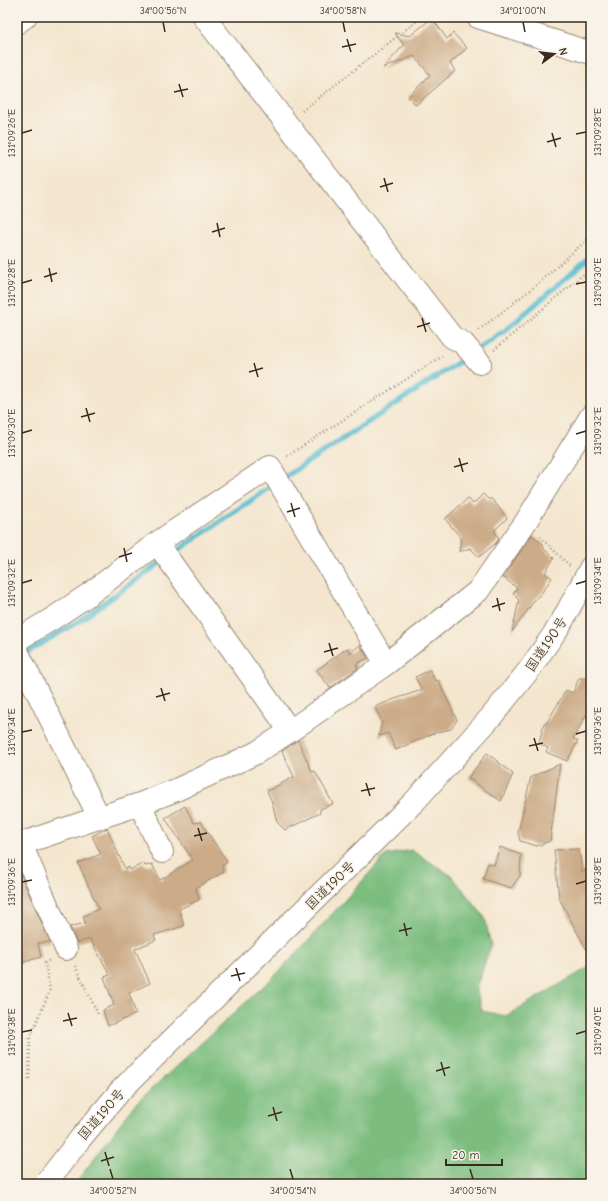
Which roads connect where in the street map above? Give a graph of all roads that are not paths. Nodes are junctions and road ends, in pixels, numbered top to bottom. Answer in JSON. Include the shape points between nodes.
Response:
{"nodes":[{"id":1,"x":25,"y":17,"type":"edge"},
{"id":2,"x":204,"y":17,"type":"edge"},
{"id":3,"x":478,"y":17,"type":"edge"},
{"id":4,"x":17,"y":23,"type":"edge"},
{"id":5,"x":591,"y":53,"type":"edge"},
{"id":6,"x":480,"y":363,"type":"road end"},
{"id":7,"x":591,"y":416,"type":"edge"},
{"id":8,"x":157,"y":543,"type":"junction"},
{"id":9,"x":587,"y":576,"type":"edge"},
{"id":10,"x":17,"y":640,"type":"edge"},
{"id":11,"x":17,"y":651,"type":"edge"},
{"id":12,"x":386,"y":664,"type":"junction"},
{"id":13,"x":290,"y":731,"type":"junction"},
{"id":14,"x":140,"y":804,"type":"junction"},
{"id":15,"x":99,"y":817,"type":"junction"},
{"id":16,"x":19,"y":844,"type":"edge"},
{"id":17,"x":162,"y":852,"type":"dead end"},
{"id":18,"x":66,"y":949,"type":"road end"},
{"id":19,"x":45,"y":1184,"type":"edge"}],
"edges":[{"from":1,"to":4,"type":"main road"},
{"from":2,"to":6,"type":"main road","via":[[452,337],[464,343]]},
{"from":3,"to":5,"type":"main road"},
{"from":7,"to":12,"type":"main road","via":[[525,523],[478,591]]},
{"from":8,"to":10,"type":"main road","via":[[82,599]]},
{"from":8,"to":12,"type":"main road","via":[[270,467]]},
{"from":8,"to":13,"type":"main road"},
{"from":9,"to":19,"type":"main road","name":"国道190号","via":[[560,624],[529,670],[491,717],[414,802],[121,1090]]},
{"from":11,"to":15,"type":"main road"},
{"from":12,"to":13,"type":"main road"},
{"from":13,"to":14,"type":"main road","via":[[256,753]]},
{"from":14,"to":15,"type":"main road"},
{"from":14,"to":17,"type":"main road"},
{"from":15,"to":16,"type":"main road"},
{"from":16,"to":18,"type":"main road"}]}
